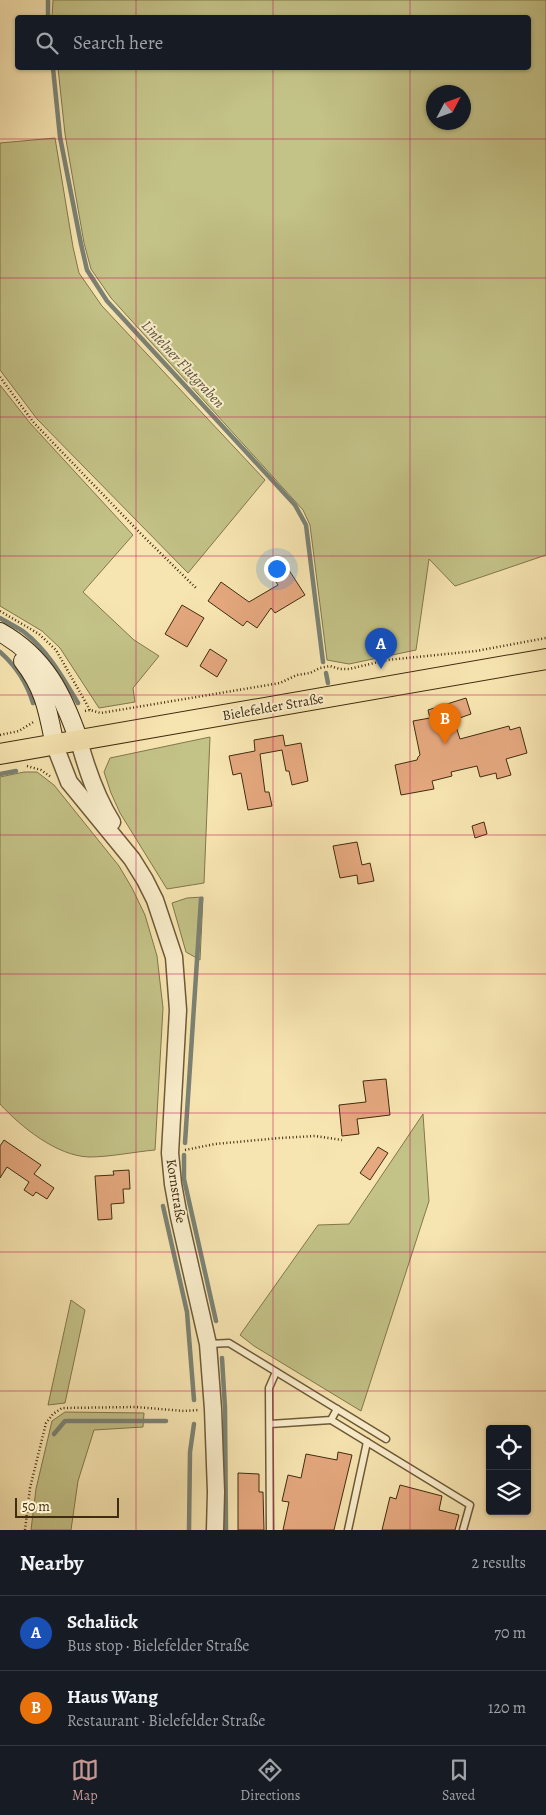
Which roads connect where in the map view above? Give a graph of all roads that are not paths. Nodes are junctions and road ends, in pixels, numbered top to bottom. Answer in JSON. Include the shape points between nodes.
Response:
{"nodes":[{"id":1,"x":0,"y":632,"type":"edge"},
{"id":2,"x":0,"y":638,"type":"edge"},
{"id":3,"x":546,"y":659,"type":"edge"},
{"id":4,"x":79,"y":741,"type":"junction"},
{"id":5,"x":55,"y":746,"type":"junction"},
{"id":6,"x":0,"y":754,"type":"edge"},
{"id":7,"x":132,"y":859,"type":"junction"},
{"id":8,"x":208,"y":1344,"type":"junction"},
{"id":9,"x":276,"y":1372,"type":"junction"},
{"id":10,"x":337,"y":1409,"type":"junction"},
{"id":11,"x":331,"y":1420,"type":"junction"},
{"id":12,"x":270,"y":1424,"type":"junction"},
{"id":13,"x":386,"y":1439,"type":"dead end"},
{"id":14,"x":367,"y":1442,"type":"junction"},
{"id":15,"x":215,"y":1530,"type":"edge"},
{"id":16,"x":270,"y":1530,"type":"edge"},
{"id":17,"x":348,"y":1530,"type":"edge"},
{"id":18,"x":463,"y":1530,"type":"edge"}],
"edges":[{"from":1,"to":4,"type":"main road","via":[[18,642],[42,666],[60,694]]},
{"from":2,"to":5,"type":"main road","via":[[13,647],[33,674],[46,700]]},
{"from":3,"to":4,"type":"main road","name":"Bielefelder Straße"},
{"from":4,"to":5,"type":"main road","name":"Bielefelder Straße"},
{"from":4,"to":7,"type":"street","name":"Kornstraße","via":[[89,776],[104,810]]},
{"from":5,"to":6,"type":"main road","name":"Bielefelder Straße"},
{"from":5,"to":7,"type":"street","name":"Kornstraße","via":[[70,782]]},
{"from":7,"to":8,"type":"street","name":"Kornstraße","via":[[174,957],[178,1010],[170,1153],[179,1217]]},
{"from":8,"to":9,"type":"lane","via":[[229,1343]]},
{"from":8,"to":15,"type":"street","name":"Kornstraße","via":[[213,1409]]},
{"from":9,"to":10,"type":"lane"},
{"from":9,"to":12,"type":"lane","via":[[269,1388]]},
{"from":10,"to":11,"type":"lane"},
{"from":10,"to":13,"type":"lane"},
{"from":11,"to":12,"type":"lane"},
{"from":11,"to":14,"type":"lane"},
{"from":12,"to":16,"type":"lane"},
{"from":14,"to":17,"type":"lane"},
{"from":14,"to":18,"type":"lane","via":[[470,1505]]}]}
